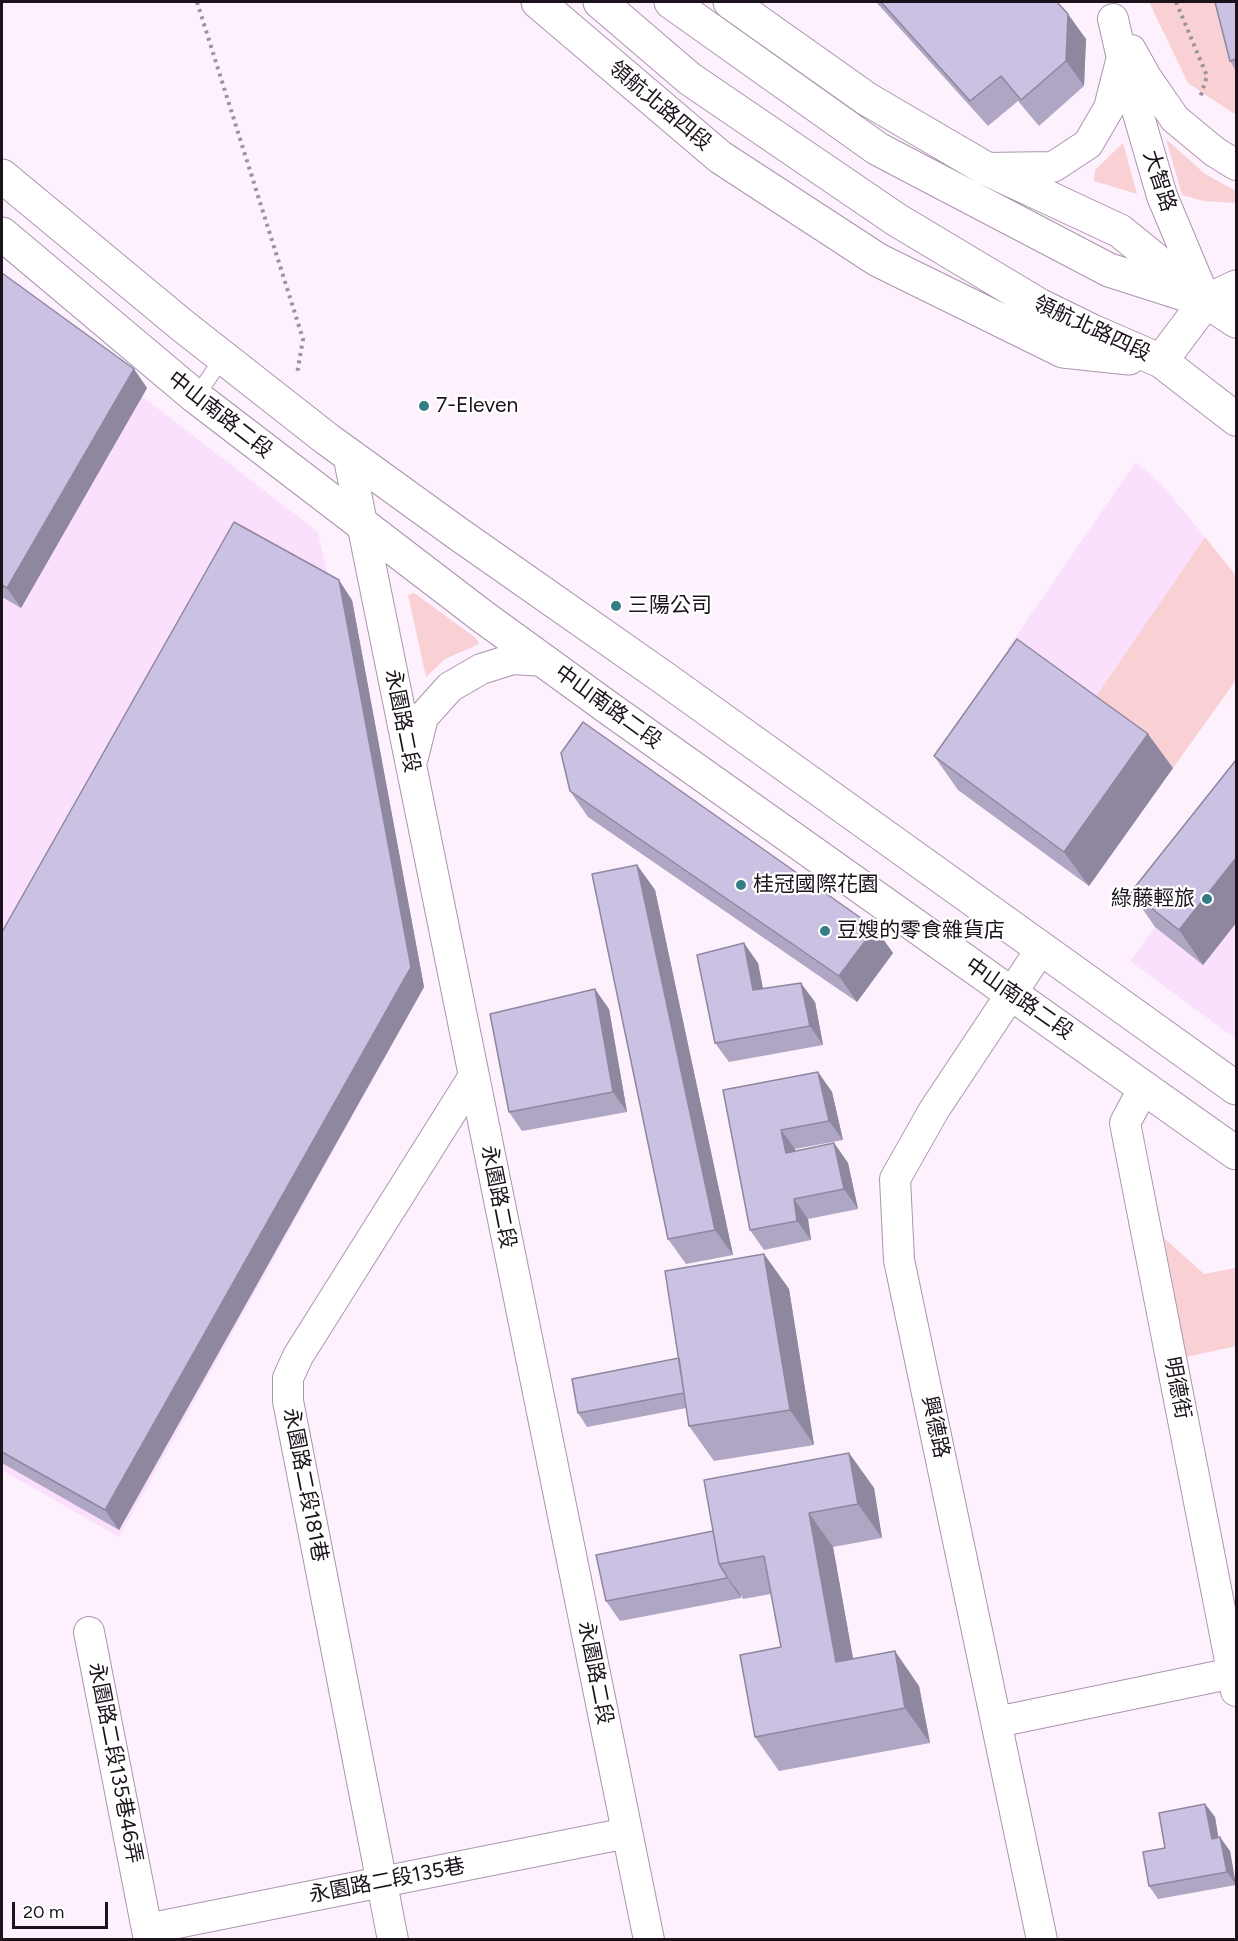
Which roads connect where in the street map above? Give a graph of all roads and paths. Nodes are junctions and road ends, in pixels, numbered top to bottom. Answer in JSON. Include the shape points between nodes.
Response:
{"nodes":[{"id":1,"x":197,"y":2,"type":"edge"},
{"id":2,"x":538,"y":2,"type":"edge"},
{"id":3,"x":600,"y":2,"type":"edge"},
{"id":4,"x":671,"y":2,"type":"edge"},
{"id":5,"x":730,"y":2,"type":"edge"},
{"id":6,"x":1176,"y":2,"type":"edge"},
{"id":7,"x":1110,"y":10,"type":"edge"},
{"id":8,"x":1122,"y":58,"type":"junction"},
{"id":9,"x":1197,"y":109,"type":"dead end"},
{"id":10,"x":1236,"y":165,"type":"edge"},
{"id":11,"x":985,"y":168,"type":"junction"},
{"id":12,"x":2,"y":176,"type":"edge"},
{"id":13,"x":2,"y":234,"type":"edge"},
{"id":14,"x":1236,"y":287,"type":"edge"},
{"id":15,"x":1206,"y":300,"type":"junction"},
{"id":16,"x":1236,"y":321,"type":"edge"},
{"id":17,"x":223,"y":357,"type":"junction"},
{"id":18,"x":1161,"y":361,"type":"junction"},
{"id":19,"x":296,"y":375,"type":"dead end"},
{"id":20,"x":196,"y":397,"type":"junction"},
{"id":21,"x":1236,"y":419,"type":"edge"},
{"id":22,"x":348,"y":454,"type":"junction"},
{"id":23,"x":362,"y":525,"type":"junction"},
{"id":24,"x":545,"y":661,"type":"junction"},
{"id":25,"x":411,"y":766,"type":"junction"},
{"id":26,"x":1041,"y":949,"type":"junction"},
{"id":27,"x":1012,"y":994,"type":"junction"},
{"id":28,"x":474,"y":1076,"type":"junction"},
{"id":29,"x":1232,"y":1084,"type":"edge"},
{"id":30,"x":1143,"y":1087,"type":"junction"},
{"id":31,"x":1236,"y":1152,"type":"edge"},
{"id":32,"x":90,"y":1632,"type":"dead end"},
{"id":33,"x":1235,"y":1682,"type":"edge"},
{"id":34,"x":997,"y":1722,"type":"junction"},
{"id":35,"x":627,"y":1833,"type":"junction"},
{"id":36,"x":382,"y":1882,"type":"junction"},
{"id":37,"x":148,"y":1934,"type":"edge"},
{"id":38,"x":393,"y":1940,"type":"edge"},
{"id":39,"x":649,"y":1940,"type":"edge"},
{"id":40,"x":1042,"y":1940,"type":"edge"}],
"edges":[{"from":1,"to":19,"type":"path","via":[[303,339]]},
{"from":2,"to":18,"type":"main road","name":"領航北路四段","via":[[720,157],[878,260],[1063,351]]},
{"from":3,"to":18,"type":"main road","name":"領航北路四段","via":[[690,79],[897,220],[1039,305]]},
{"from":4,"to":15,"type":"main road","via":[[878,148],[1109,270]]},
{"from":5,"to":11,"type":"main road","via":[[867,99]]},
{"from":6,"to":9,"type":"path","via":[[1207,76]]},
{"from":7,"to":8,"type":"street","name":"大智路"},
{"from":7,"to":10,"type":"street","name":"大智路","via":[[1146,77],[1175,119]]},
{"from":8,"to":11,"type":"street","name":"大智路","via":[[1109,108],[1088,144],[1053,167]]},
{"from":8,"to":15,"type":"street","name":"大智路","via":[[1162,196]]},
{"from":11,"to":15,"type":"main road","via":[[1120,231]]},
{"from":12,"to":17,"type":"main road"},
{"from":13,"to":20,"type":"main road","name":"中山南路二段"},
{"from":14,"to":15,"type":"main road"},
{"from":15,"to":16,"type":"main road"},
{"from":15,"to":18,"type":"main road"},
{"from":17,"to":20,"type":"lane"},
{"from":17,"to":22,"type":"main road"},
{"from":18,"to":21,"type":"main road"},
{"from":20,"to":23,"type":"main road","name":"中山南路二段"},
{"from":22,"to":23,"type":"street","name":"永園路二段"},
{"from":22,"to":26,"type":"main road"},
{"from":23,"to":24,"type":"main road","name":"中山南路二段"},
{"from":23,"to":25,"type":"street","name":"永園路二段"},
{"from":24,"to":25,"type":"street","via":[[513,659],[481,669],[450,687],[423,717]]},
{"from":24,"to":27,"type":"main road","name":"中山南路二段"},
{"from":25,"to":28,"type":"street","name":"永園路二段"},
{"from":26,"to":27,"type":"street","name":"興德路"},
{"from":26,"to":29,"type":"main road"},
{"from":27,"to":30,"type":"main road","name":"中山南路二段"},
{"from":27,"to":34,"type":"street","name":"興德路","via":[[934,1110],[895,1179],[899,1260]]},
{"from":28,"to":35,"type":"street","name":"永園路二段"},
{"from":28,"to":36,"type":"street","name":"永園路二段181巷","via":[[304,1346],[288,1378],[288,1401]]},
{"from":30,"to":31,"type":"main road","name":"中山南路二段"},
{"from":30,"to":33,"type":"street","name":"明德街","via":[[1125,1123]]},
{"from":32,"to":37,"type":"street","name":"永園路二段135巷46弄"},
{"from":33,"to":34,"type":"street"},
{"from":34,"to":40,"type":"street","name":"興德路"},
{"from":35,"to":36,"type":"street","name":"永園路二段135巷"},
{"from":35,"to":39,"type":"street","name":"永園路二段"},
{"from":36,"to":37,"type":"street","name":"永園路二段135巷"},
{"from":36,"to":38,"type":"street","name":"永園路二段181巷"}]}
